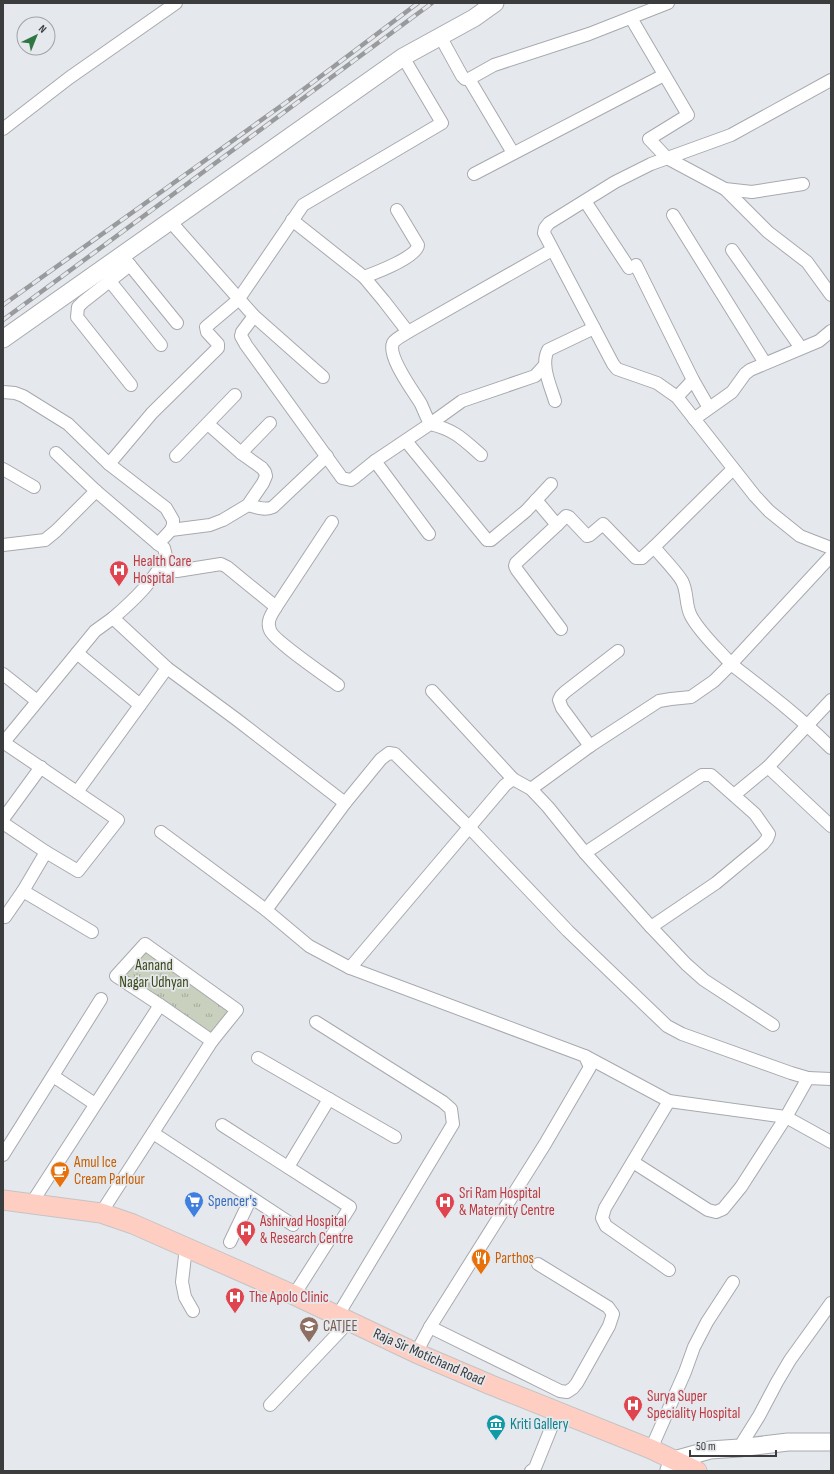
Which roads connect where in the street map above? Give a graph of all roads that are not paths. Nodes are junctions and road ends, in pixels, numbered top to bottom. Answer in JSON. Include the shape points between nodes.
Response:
{"nodes":[{"id":1,"x":176,"y":3,"type":"edge"},
{"id":2,"x":495,"y":3,"type":"edge"},
{"id":3,"x":668,"y":3,"type":"edge"},
{"id":4,"x":631,"y":18,"type":"junction"},
{"id":5,"x":440,"y":36,"type":"junction"},
{"id":6,"x":402,"y":57,"type":"junction"},
{"id":7,"x":664,"y":74,"type":"junction"},
{"id":8,"x":469,"y":79,"type":"junction"},
{"id":9,"x":831,"y":80,"type":"edge"},
{"id":10,"x":3,"y":129,"type":"edge"},
{"id":11,"x":513,"y":153,"type":"junction"},
{"id":12,"x":667,"y":158,"type":"junction"},
{"id":13,"x":474,"y":174,"type":"dead end"},
{"id":14,"x":803,"y":184,"type":"dead end"},
{"id":15,"x":725,"y":189,"type":"junction"},
{"id":16,"x":585,"y":201,"type":"junction"},
{"id":17,"x":397,"y":210,"type":"dead end"},
{"id":18,"x":673,"y":215,"type":"dead end"},
{"id":19,"x":292,"y":220,"type":"junction"},
{"id":20,"x":170,"y":221,"type":"junction"},
{"id":21,"x":552,"y":250,"type":"junction"},
{"id":22,"x":732,"y":250,"type":"dead end"},
{"id":23,"x":126,"y":260,"type":"junction"},
{"id":24,"x":364,"y":277,"type":"junction"},
{"id":25,"x":109,"y":280,"type":"junction"},
{"id":26,"x":831,"y":295,"type":"edge"},
{"id":27,"x":238,"y":300,"type":"junction"},
{"id":28,"x":254,"y":316,"type":"junction"},
{"id":29,"x":177,"y":323,"type":"dead end"},
{"id":30,"x":594,"y":328,"type":"junction"},
{"id":31,"x":408,"y":332,"type":"junction"},
{"id":32,"x":831,"y":332,"type":"edge"},
{"id":33,"x":3,"y":339,"type":"edge"},
{"id":34,"x":161,"y":344,"type":"dead end"},
{"id":35,"x":801,"y":348,"type":"junction"},
{"id":36,"x":765,"y":363,"type":"junction"},
{"id":37,"x":545,"y":365,"type":"junction"},
{"id":38,"x":323,"y":376,"type":"dead end"},
{"id":39,"x":693,"y":380,"type":"junction"},
{"id":40,"x":131,"y":385,"type":"dead end"},
{"id":41,"x":3,"y":392,"type":"edge"},
{"id":42,"x":235,"y":396,"type":"dead end"},
{"id":43,"x":677,"y":397,"type":"junction"},
{"id":44,"x":555,"y":401,"type":"dead end"},
{"id":45,"x":709,"y":408,"type":"junction"},
{"id":46,"x":694,"y":419,"type":"junction"},
{"id":47,"x":270,"y":423,"type":"dead end"},
{"id":48,"x":208,"y":424,"type":"junction"},
{"id":49,"x":430,"y":424,"type":"junction"},
{"id":50,"x":406,"y":441,"type":"junction"},
{"id":51,"x":56,"y":453,"type":"dead end"},
{"id":52,"x":241,"y":453,"type":"junction"},
{"id":53,"x":481,"y":455,"type":"dead end"},
{"id":54,"x":176,"y":456,"type":"dead end"},
{"id":55,"x":327,"y":456,"type":"junction"},
{"id":56,"x":375,"y":461,"type":"junction"},
{"id":57,"x":109,"y":464,"type":"junction"},
{"id":58,"x":3,"y":469,"type":"edge"},
{"id":59,"x":733,"y":469,"type":"junction"},
{"id":60,"x":551,"y":484,"type":"dead end"},
{"id":61,"x":34,"y":487,"type":"dead end"},
{"id":62,"x":96,"y":491,"type":"junction"},
{"id":63,"x":536,"y":500,"type":"junction"},
{"id":64,"x":248,"y":505,"type":"junction"},
{"id":65,"x":332,"y":522,"type":"dead end"},
{"id":66,"x":557,"y":525,"type":"junction"},
{"id":67,"x":171,"y":530,"type":"junction"},
{"id":68,"x":430,"y":534,"type":"dead end"},
{"id":69,"x":158,"y":544,"type":"junction"},
{"id":70,"x":3,"y":545,"type":"edge"},
{"id":71,"x":654,"y":547,"type":"junction"},
{"id":72,"x":831,"y":548,"type":"edge"},
{"id":73,"x":831,"y":556,"type":"edge"},
{"id":74,"x":161,"y":566,"type":"junction"},
{"id":75,"x":276,"y":607,"type":"junction"},
{"id":76,"x":113,"y":618,"type":"junction"},
{"id":77,"x":561,"y":629,"type":"dead end"},
{"id":78,"x":618,"y":651,"type":"dead end"},
{"id":79,"x":77,"y":653,"type":"junction"},
{"id":80,"x":731,"y":664,"type":"junction"},
{"id":81,"x":167,"y":668,"type":"junction"},
{"id":82,"x":3,"y":674,"type":"edge"},
{"id":83,"x":338,"y":685,"type":"dead end"},
{"id":84,"x":432,"y":691,"type":"dead end"},
{"id":85,"x":831,"y":700,"type":"edge"},
{"id":86,"x":37,"y":702,"type":"junction"},
{"id":87,"x":140,"y":705,"type":"junction"},
{"id":88,"x":809,"y":725,"type":"junction"},
{"id":89,"x":3,"y":742,"type":"edge"},
{"id":90,"x":590,"y":746,"type":"junction"},
{"id":91,"x":831,"y":748,"type":"edge"},
{"id":92,"x":768,"y":767,"type":"junction"},
{"id":93,"x":41,"y":768,"type":"junction"},
{"id":94,"x":514,"y":779,"type":"junction"},
{"id":95,"x":531,"y":789,"type":"junction"},
{"id":96,"x":77,"y":792,"type":"junction"},
{"id":97,"x":734,"y":795,"type":"junction"},
{"id":98,"x":345,"y":803,"type":"junction"},
{"id":99,"x":3,"y":819,"type":"edge"},
{"id":100,"x":3,"y":823,"type":"edge"},
{"id":101,"x":831,"y":826,"type":"edge"},
{"id":102,"x":469,"y":827,"type":"junction"},
{"id":103,"x":161,"y":832,"type":"dead end"},
{"id":104,"x":46,"y":852,"type":"junction"},
{"id":105,"x":585,"y":853,"type":"junction"},
{"id":106,"x":23,"y":891,"type":"junction"},
{"id":107,"x":266,"y":910,"type":"junction"},
{"id":108,"x":3,"y":915,"type":"edge"},
{"id":109,"x":651,"y":927,"type":"junction"},
{"id":110,"x":92,"y":932,"type":"dead end"},
{"id":111,"x":350,"y":968,"type":"junction"},
{"id":112,"x":101,"y":999,"type":"dead end"},
{"id":113,"x":160,"y":1005,"type":"junction"},
{"id":114,"x":316,"y":1022,"type":"dead end"},
{"id":115,"x":773,"y":1025,"type":"dead end"},
{"id":116,"x":212,"y":1041,"type":"junction"},
{"id":117,"x":585,"y":1056,"type":"junction"},
{"id":118,"x":258,"y":1058,"type":"dead end"},
{"id":119,"x":53,"y":1076,"type":"junction"},
{"id":120,"x":808,"y":1078,"type":"junction"},
{"id":121,"x":831,"y":1079,"type":"edge"},
{"id":122,"x":329,"y":1099,"type":"junction"},
{"id":123,"x":669,"y":1101,"type":"junction"},
{"id":124,"x":95,"y":1104,"type":"junction"},
{"id":125,"x":786,"y":1117,"type":"junction"},
{"id":126,"x":222,"y":1125,"type":"dead end"},
{"id":127,"x":153,"y":1134,"type":"junction"},
{"id":128,"x":395,"y":1137,"type":"dead end"},
{"id":129,"x":831,"y":1142,"type":"edge"},
{"id":130,"x":3,"y":1155,"type":"edge"},
{"id":131,"x":634,"y":1162,"type":"junction"},
{"id":132,"x":288,"y":1167,"type":"junction"},
{"id":133,"x":251,"y":1198,"type":"junction"},
{"id":134,"x":3,"y":1200,"type":"edge"},
{"id":135,"x":31,"y":1204,"type":"junction"},
{"id":136,"x":101,"y":1213,"type":"junction"},
{"id":137,"x":3,"y":1214,"type":"edge"},
{"id":138,"x":293,"y":1225,"type":"dead end"},
{"id":139,"x":230,"y":1242,"type":"dead end"},
{"id":140,"x":186,"y":1252,"type":"junction"},
{"id":141,"x":538,"y":1264,"type":"dead end"},
{"id":142,"x":669,"y":1270,"type":"dead end"},
{"id":143,"x":733,"y":1282,"type":"dead end"},
{"id":144,"x":294,"y":1295,"type":"junction"},
{"id":145,"x":831,"y":1303,"type":"edge"},
{"id":146,"x":193,"y":1311,"type":"dead end"},
{"id":147,"x":340,"y":1322,"type":"junction"},
{"id":148,"x":430,"y":1326,"type":"junction"},
{"id":149,"x":416,"y":1353,"type":"junction"},
{"id":150,"x":270,"y":1405,"type":"dead end"},
{"id":151,"x":556,"y":1416,"type":"junction"},
{"id":152,"x":829,"y":1438,"type":"edge"},
{"id":153,"x":739,"y":1448,"type":"junction"},
{"id":154,"x":651,"y":1449,"type":"junction"},
{"id":155,"x":671,"y":1467,"type":"edge"},
{"id":156,"x":532,"y":1471,"type":"edge"},
{"id":157,"x":697,"y":1471,"type":"edge"}],
"edges":[{"from":1,"to":10,"type":"street","via":[[69,78]]},
{"from":2,"to":5,"type":"street","via":[[474,18]]},
{"from":3,"to":4,"type":"street"},
{"from":4,"to":7,"type":"street"},
{"from":4,"to":8,"type":"street","via":[[494,65]]},
{"from":5,"to":6,"type":"street"},
{"from":5,"to":8,"type":"street","via":[[462,76]]},
{"from":6,"to":19,"type":"street","via":[[442,124],[303,205]]},
{"from":6,"to":20,"type":"street"},
{"from":7,"to":11,"type":"street"},
{"from":7,"to":12,"type":"street","via":[[688,115],[649,139]]},
{"from":8,"to":11,"type":"street"},
{"from":9,"to":12,"type":"street","via":[[732,135]]},
{"from":11,"to":13,"type":"street"},
{"from":12,"to":15,"type":"street"},
{"from":12,"to":16,"type":"street","via":[[615,182]]},
{"from":14,"to":15,"type":"street","via":[[752,192]]},
{"from":15,"to":26,"type":"street","via":[[768,232],[808,262]]},
{"from":16,"to":21,"type":"street","via":[[545,228],[544,233]]},
{"from":16,"to":39,"type":"street","via":[[633,267]]},
{"from":17,"to":24,"type":"street","via":[[418,248],[390,266]]},
{"from":18,"to":36,"type":"street"},
{"from":19,"to":24,"type":"street"},
{"from":19,"to":27,"type":"street"},
{"from":20,"to":23,"type":"street"},
{"from":20,"to":27,"type":"street"},
{"from":21,"to":30,"type":"street"},
{"from":21,"to":31,"type":"street"},
{"from":22,"to":35,"type":"street"},
{"from":23,"to":25,"type":"street"},
{"from":23,"to":29,"type":"street"},
{"from":23,"to":33,"type":"street"},
{"from":24,"to":31,"type":"street"},
{"from":25,"to":34,"type":"street"},
{"from":25,"to":40,"type":"street","via":[[78,307],[77,316]]},
{"from":27,"to":28,"type":"street"},
{"from":27,"to":57,"type":"street","via":[[206,327],[207,332],[219,345],[217,350],[152,413]]},
{"from":28,"to":38,"type":"street"},
{"from":28,"to":55,"type":"street","via":[[241,336]]},
{"from":30,"to":37,"type":"street","via":[[548,350]]},
{"from":30,"to":43,"type":"street","via":[[617,368],[657,383]]},
{"from":31,"to":49,"type":"street","via":[[393,343],[392,350],[402,374]]},
{"from":32,"to":35,"type":"street","via":[[819,341]]},
{"from":35,"to":36,"type":"street"},
{"from":36,"to":45,"type":"street","via":[[745,374],[732,392]]},
{"from":37,"to":44,"type":"street"},
{"from":37,"to":49,"type":"street","via":[[535,376],[462,401]]},
{"from":39,"to":43,"type":"street"},
{"from":39,"to":45,"type":"street"},
{"from":41,"to":57,"type":"street","via":[[23,396],[68,424]]},
{"from":42,"to":48,"type":"street"},
{"from":43,"to":46,"type":"street"},
{"from":45,"to":46,"type":"street"},
{"from":46,"to":59,"type":"street"},
{"from":47,"to":52,"type":"street"},
{"from":48,"to":52,"type":"street"},
{"from":48,"to":54,"type":"street"},
{"from":49,"to":50,"type":"street"},
{"from":49,"to":53,"type":"street","via":[[445,428],[459,436]]},
{"from":50,"to":56,"type":"street"},
{"from":50,"to":63,"type":"street","via":[[487,540],[491,540]]},
{"from":51,"to":62,"type":"street"},
{"from":52,"to":64,"type":"street","via":[[262,468],[266,476]]},
{"from":55,"to":56,"type":"street","via":[[342,478],[347,480],[354,478]]},
{"from":55,"to":64,"type":"street","via":[[273,507],[264,509]]},
{"from":56,"to":68,"type":"street"},
{"from":57,"to":67,"type":"street","via":[[166,508],[173,520]]},
{"from":58,"to":61,"type":"street"},
{"from":59,"to":71,"type":"street"},
{"from":59,"to":72,"type":"street","via":[[755,496],[800,536]]},
{"from":60,"to":63,"type":"street"},
{"from":62,"to":69,"type":"street"},
{"from":62,"to":70,"type":"street","via":[[45,540]]},
{"from":63,"to":66,"type":"street"},
{"from":64,"to":67,"type":"street","via":[[210,525]]},
{"from":65,"to":75,"type":"street"},
{"from":66,"to":71,"type":"street","via":[[566,516],[587,536],[603,524],[639,559]]},
{"from":66,"to":77,"type":"street","via":[[515,566]]},
{"from":67,"to":69,"type":"street"},
{"from":69,"to":74,"type":"street","via":[[166,551]]},
{"from":71,"to":80,"type":"street","via":[[682,580],[686,605],[691,616]]},
{"from":73,"to":80,"type":"street"},
{"from":74,"to":75,"type":"street","via":[[177,571],[221,564]]},
{"from":74,"to":76,"type":"street","via":[[135,598]]},
{"from":75,"to":83,"type":"street","via":[[268,620],[270,632]]},
{"from":76,"to":79,"type":"street","via":[[95,631]]},
{"from":76,"to":81,"type":"street"},
{"from":78,"to":90,"type":"street","via":[[565,692],[559,700]]},
{"from":79,"to":86,"type":"street"},
{"from":79,"to":87,"type":"street"},
{"from":80,"to":88,"type":"street"},
{"from":80,"to":90,"type":"street","via":[[714,681],[691,697],[659,701]]},
{"from":81,"to":87,"type":"street"},
{"from":81,"to":98,"type":"street"},
{"from":82,"to":86,"type":"street"},
{"from":84,"to":94,"type":"street"},
{"from":85,"to":88,"type":"street"},
{"from":86,"to":89,"type":"street"},
{"from":87,"to":96,"type":"street"},
{"from":88,"to":91,"type":"street"},
{"from":88,"to":92,"type":"street"},
{"from":89,"to":93,"type":"street"},
{"from":90,"to":95,"type":"street"},
{"from":92,"to":97,"type":"street"},
{"from":92,"to":101,"type":"street"},
{"from":93,"to":96,"type":"street"},
{"from":93,"to":99,"type":"street"},
{"from":94,"to":95,"type":"street"},
{"from":94,"to":102,"type":"street","via":[[505,785]]},
{"from":95,"to":105,"type":"street"},
{"from":96,"to":104,"type":"street","via":[[118,820],[78,871]]},
{"from":97,"to":105,"type":"street","via":[[710,775],[702,776]]},
{"from":97,"to":109,"type":"street","via":[[755,814],[767,830],[768,839],[716,883]]},
{"from":98,"to":102,"type":"street","via":[[381,759],[389,753],[394,754]]},
{"from":98,"to":107,"type":"street"},
{"from":100,"to":104,"type":"street"},
{"from":102,"to":111,"type":"street"},
{"from":102,"to":120,"type":"street","via":[[568,931],[668,1026],[682,1034]]},
{"from":103,"to":107,"type":"street"},
{"from":104,"to":106,"type":"street"},
{"from":105,"to":109,"type":"street"},
{"from":106,"to":108,"type":"street","via":[[5,917]]},
{"from":106,"to":110,"type":"street"},
{"from":107,"to":111,"type":"street","via":[[309,946]]},
{"from":109,"to":115,"type":"street","via":[[704,980]]},
{"from":111,"to":117,"type":"street"},
{"from":112,"to":119,"type":"street"},
{"from":113,"to":116,"type":"street"},
{"from":113,"to":116,"type":"street","via":[[116,976],[144,944],[237,1010]]},
{"from":113,"to":124,"type":"street"},
{"from":114,"to":147,"type":"street","via":[[443,1102],[451,1109],[453,1124]]},
{"from":116,"to":127,"type":"street"},
{"from":117,"to":123,"type":"street"},
{"from":117,"to":148,"type":"street","via":[[590,1067],[545,1144]]},
{"from":118,"to":122,"type":"street"},
{"from":119,"to":124,"type":"street"},
{"from":119,"to":130,"type":"street"},
{"from":120,"to":121,"type":"street"},
{"from":120,"to":125,"type":"street"},
{"from":122,"to":128,"type":"street"},
{"from":122,"to":132,"type":"street"},
{"from":123,"to":125,"type":"street"},
{"from":123,"to":131,"type":"street"},
{"from":124,"to":135,"type":"street"},
{"from":125,"to":129,"type":"street"},
{"from":125,"to":131,"type":"street","via":[[741,1187],[723,1209],[716,1212],[708,1210]]},
{"from":126,"to":132,"type":"street"},
{"from":127,"to":133,"type":"street"},
{"from":127,"to":136,"type":"street"},
{"from":131,"to":142,"type":"street","via":[[605,1208],[602,1218],[606,1226]]},
{"from":132,"to":144,"type":"street","via":[[350,1207]]},
{"from":133,"to":138,"type":"street"},
{"from":133,"to":139,"type":"street"},
{"from":134,"to":135,"type":"main road","name":"Raja Sir Motichand Road"},
{"from":135,"to":136,"type":"main road","name":"Raja Sir Motichand Road"},
{"from":136,"to":140,"type":"main road","name":"Raja Sir Motichand Road","via":[[133,1224]]},
{"from":137,"to":140,"type":"main road","via":[[99,1223]]},
{"from":140,"to":144,"type":"main road","name":"Raja Sir Motichand Road"},
{"from":140,"to":146,"type":"street","via":[[182,1282],[185,1297]]},
{"from":140,"to":147,"type":"main road","via":[[272,1299]]},
{"from":141,"to":148,"type":"street","via":[[608,1307],[613,1314],[609,1326],[577,1383],[567,1392],[560,1391]]},
{"from":143,"to":154,"type":"street","via":[[694,1347]]},
{"from":144,"to":147,"type":"main road","name":"Raja Sir Motichand Road"},
{"from":145,"to":153,"type":"street","via":[[790,1360]]},
{"from":147,"to":149,"type":"main road","name":"Raja Sir Motichand Road"},
{"from":147,"to":150,"type":"street"},
{"from":147,"to":151,"type":"main road","via":[[452,1381]]},
{"from":148,"to":149,"type":"street"},
{"from":149,"to":151,"type":"main road","name":"Raja Sir Motichand Road"},
{"from":151,"to":154,"type":"main road","name":"Raja Sir Motichand Road"},
{"from":151,"to":155,"type":"main road"},
{"from":151,"to":156,"type":"street"},
{"from":152,"to":153,"type":"street"},
{"from":153,"to":155,"type":"street","via":[[710,1450]]},
{"from":154,"to":155,"type":"main road","name":"Raja Sir Motichand Road"},
{"from":155,"to":157,"type":"main road"}]}
